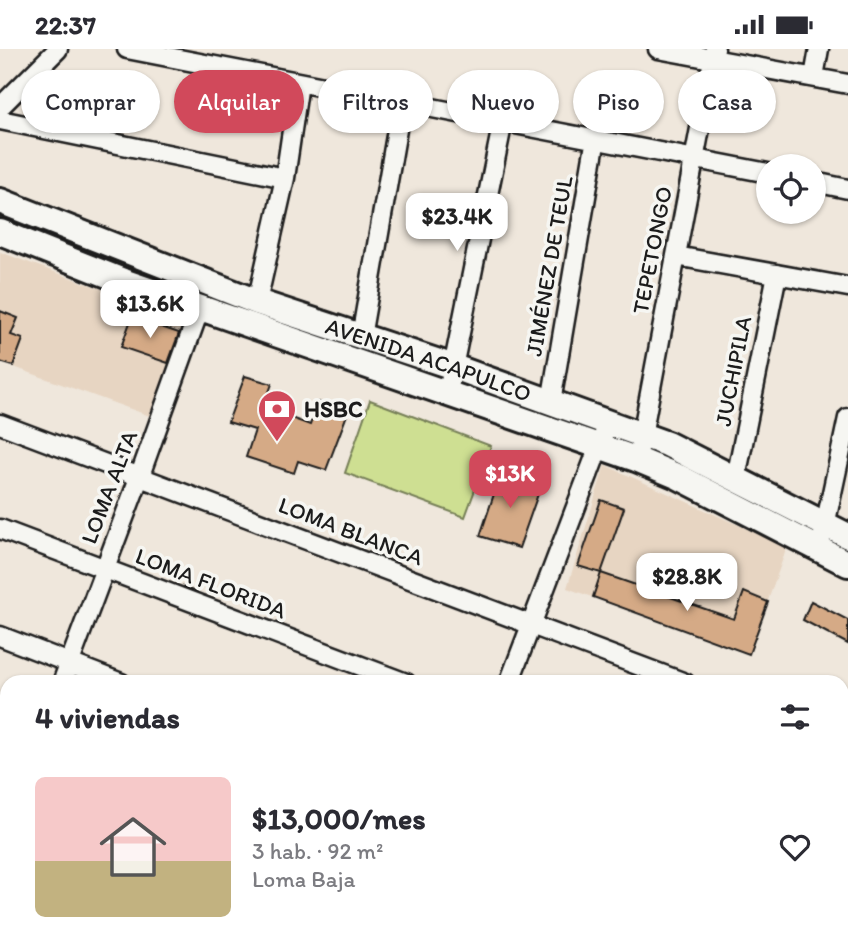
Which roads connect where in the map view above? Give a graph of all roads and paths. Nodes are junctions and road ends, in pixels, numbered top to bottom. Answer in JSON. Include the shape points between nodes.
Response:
{"nodes":[{"id":1,"x":58,"y":49,"type":"edge"},
{"id":2,"x":127,"y":49,"type":"edge"},
{"id":3,"x":658,"y":49,"type":"edge"},
{"id":4,"x":819,"y":49,"type":"edge"},
{"id":5,"x":714,"y":54,"type":"edge"},
{"id":6,"x":233,"y":70,"type":"edge"},
{"id":7,"x":814,"y":77,"type":"junction"},
{"id":8,"x":848,"y":84,"type":"edge"},
{"id":9,"x":0,"y":107,"type":"edge"},
{"id":10,"x":0,"y":120,"type":"edge"},
{"id":11,"x":559,"y":131,"type":"edge"},
{"id":12,"x":292,"y":133,"type":"edge"},
{"id":13,"x":396,"y":133,"type":"edge"},
{"id":14,"x":501,"y":133,"type":"edge"},
{"id":15,"x":596,"y":138,"type":"junction"},
{"id":16,"x":694,"y":158,"type":"junction"},
{"id":17,"x":756,"y":171,"type":"edge"},
{"id":18,"x":285,"y":178,"type":"junction"},
{"id":19,"x":826,"y":184,"type":"edge"},
{"id":20,"x":848,"y":189,"type":"edge"},
{"id":21,"x":0,"y":201,"type":"edge"},
{"id":22,"x":0,"y":232,"type":"edge"},
{"id":23,"x":677,"y":256,"type":"junction"},
{"id":24,"x":777,"y":274,"type":"junction"},
{"id":25,"x":848,"y":287,"type":"edge"},
{"id":26,"x":257,"y":302,"type":"junction"},
{"id":27,"x":200,"y":308,"type":"junction"},
{"id":28,"x":360,"y":337,"type":"junction"},
{"id":29,"x":454,"y":367,"type":"junction"},
{"id":30,"x":448,"y":392,"type":"junction"},
{"id":31,"x":551,"y":403,"type":"junction"},
{"id":32,"x":848,"y":418,"type":"edge"},
{"id":33,"x":0,"y":424,"type":"edge"},
{"id":34,"x":604,"y":434,"type":"junction"},
{"id":35,"x":642,"y":435,"type":"junction"},
{"id":36,"x":636,"y":459,"type":"junction"},
{"id":37,"x":139,"y":478,"type":"junction"},
{"id":38,"x":736,"y":478,"type":"junction"},
{"id":39,"x":827,"y":524,"type":"junction"},
{"id":40,"x":0,"y":529,"type":"edge"},
{"id":41,"x":848,"y":536,"type":"edge"},
{"id":42,"x":820,"y":549,"type":"junction"},
{"id":43,"x":848,"y":564,"type":"edge"},
{"id":44,"x":104,"y":569,"type":"junction"},
{"id":45,"x":531,"y":626,"type":"junction"},
{"id":46,"x":0,"y":636,"type":"edge"},
{"id":47,"x":70,"y":663,"type":"junction"},
{"id":48,"x":65,"y":675,"type":"edge"},
{"id":49,"x":101,"y":675,"type":"edge"},
{"id":50,"x":385,"y":675,"type":"edge"},
{"id":51,"x":512,"y":675,"type":"edge"},
{"id":52,"x":663,"y":675,"type":"edge"}],
"edges":[{"from":1,"to":9,"type":"street"},
{"from":2,"to":6,"type":"street"},
{"from":3,"to":5,"type":"street"},
{"from":4,"to":7,"type":"street"},
{"from":5,"to":7,"type":"street"},
{"from":5,"to":16,"type":"street","name":"TEPETONGO"},
{"from":7,"to":8,"type":"street"},
{"from":10,"to":18,"type":"street"},
{"from":11,"to":15,"type":"street"},
{"from":12,"to":18,"type":"street"},
{"from":13,"to":28,"type":"street"},
{"from":14,"to":29,"type":"street"},
{"from":15,"to":16,"type":"street"},
{"from":15,"to":31,"type":"street","name":"JIMÉNEZ DE TEUL"},
{"from":16,"to":17,"type":"street"},
{"from":16,"to":23,"type":"street","name":"TEPETONGO"},
{"from":18,"to":26,"type":"street"},
{"from":19,"to":20,"type":"street"},
{"from":21,"to":26,"type":"main road","name":"AVENIDA ACAPULCO"},
{"from":22,"to":27,"type":"main road","name":"AVENIDA ACAPULCO"},
{"from":23,"to":24,"type":"street"},
{"from":23,"to":35,"type":"street","name":"TEPETONGO"},
{"from":24,"to":25,"type":"street"},
{"from":24,"to":38,"type":"street","name":"JUCHIPILA"},
{"from":26,"to":28,"type":"main road","name":"AVENIDA ACAPULCO"},
{"from":27,"to":30,"type":"main road","name":"AVENIDA ACAPULCO"},
{"from":27,"to":37,"type":"street","name":"LOMA ALTA"},
{"from":28,"to":29,"type":"main road","name":"AVENIDA ACAPULCO"},
{"from":29,"to":30,"type":"street"},
{"from":29,"to":31,"type":"main road","name":"AVENIDA ACAPULCO"},
{"from":30,"to":34,"type":"main road","name":"AVENIDA ACAPULCO"},
{"from":31,"to":34,"type":"main road","name":"AVENIDA ACAPULCO"},
{"from":32,"to":39,"type":"street"},
{"from":33,"to":37,"type":"street","name":"LOMA BLANCA"},
{"from":34,"to":35,"type":"main road","name":"AVENIDA ACAPULCO"},
{"from":34,"to":36,"type":"main road","name":"AVENIDA ACAPULCO"},
{"from":34,"to":45,"type":"street"},
{"from":35,"to":36,"type":"street","name":"TEPETONGO"},
{"from":35,"to":38,"type":"main road","name":"AVENIDA ACAPULCO"},
{"from":36,"to":42,"type":"main road","name":"AVENIDA ACAPULCO"},
{"from":37,"to":44,"type":"street","name":"LOMA ALTA"},
{"from":37,"to":45,"type":"street","name":"LOMA BLANCA"},
{"from":38,"to":39,"type":"main road","name":"AVENIDA ACAPULCO"},
{"from":39,"to":41,"type":"main road","name":"AVENIDA ACAPULCO"},
{"from":39,"to":42,"type":"street"},
{"from":40,"to":44,"type":"street","name":"LOMA FLORIDA"},
{"from":42,"to":43,"type":"main road","name":"AVENIDA ACAPULCO"},
{"from":44,"to":47,"type":"street","name":"LOMA ALTA"},
{"from":44,"to":50,"type":"street","name":"LOMA FLORIDA"},
{"from":45,"to":51,"type":"street"},
{"from":45,"to":52,"type":"street","name":"LOMA BLANCA"},
{"from":46,"to":47,"type":"street"},
{"from":47,"to":48,"type":"street","name":"LOMA ALTA"},
{"from":47,"to":49,"type":"street"}]}
